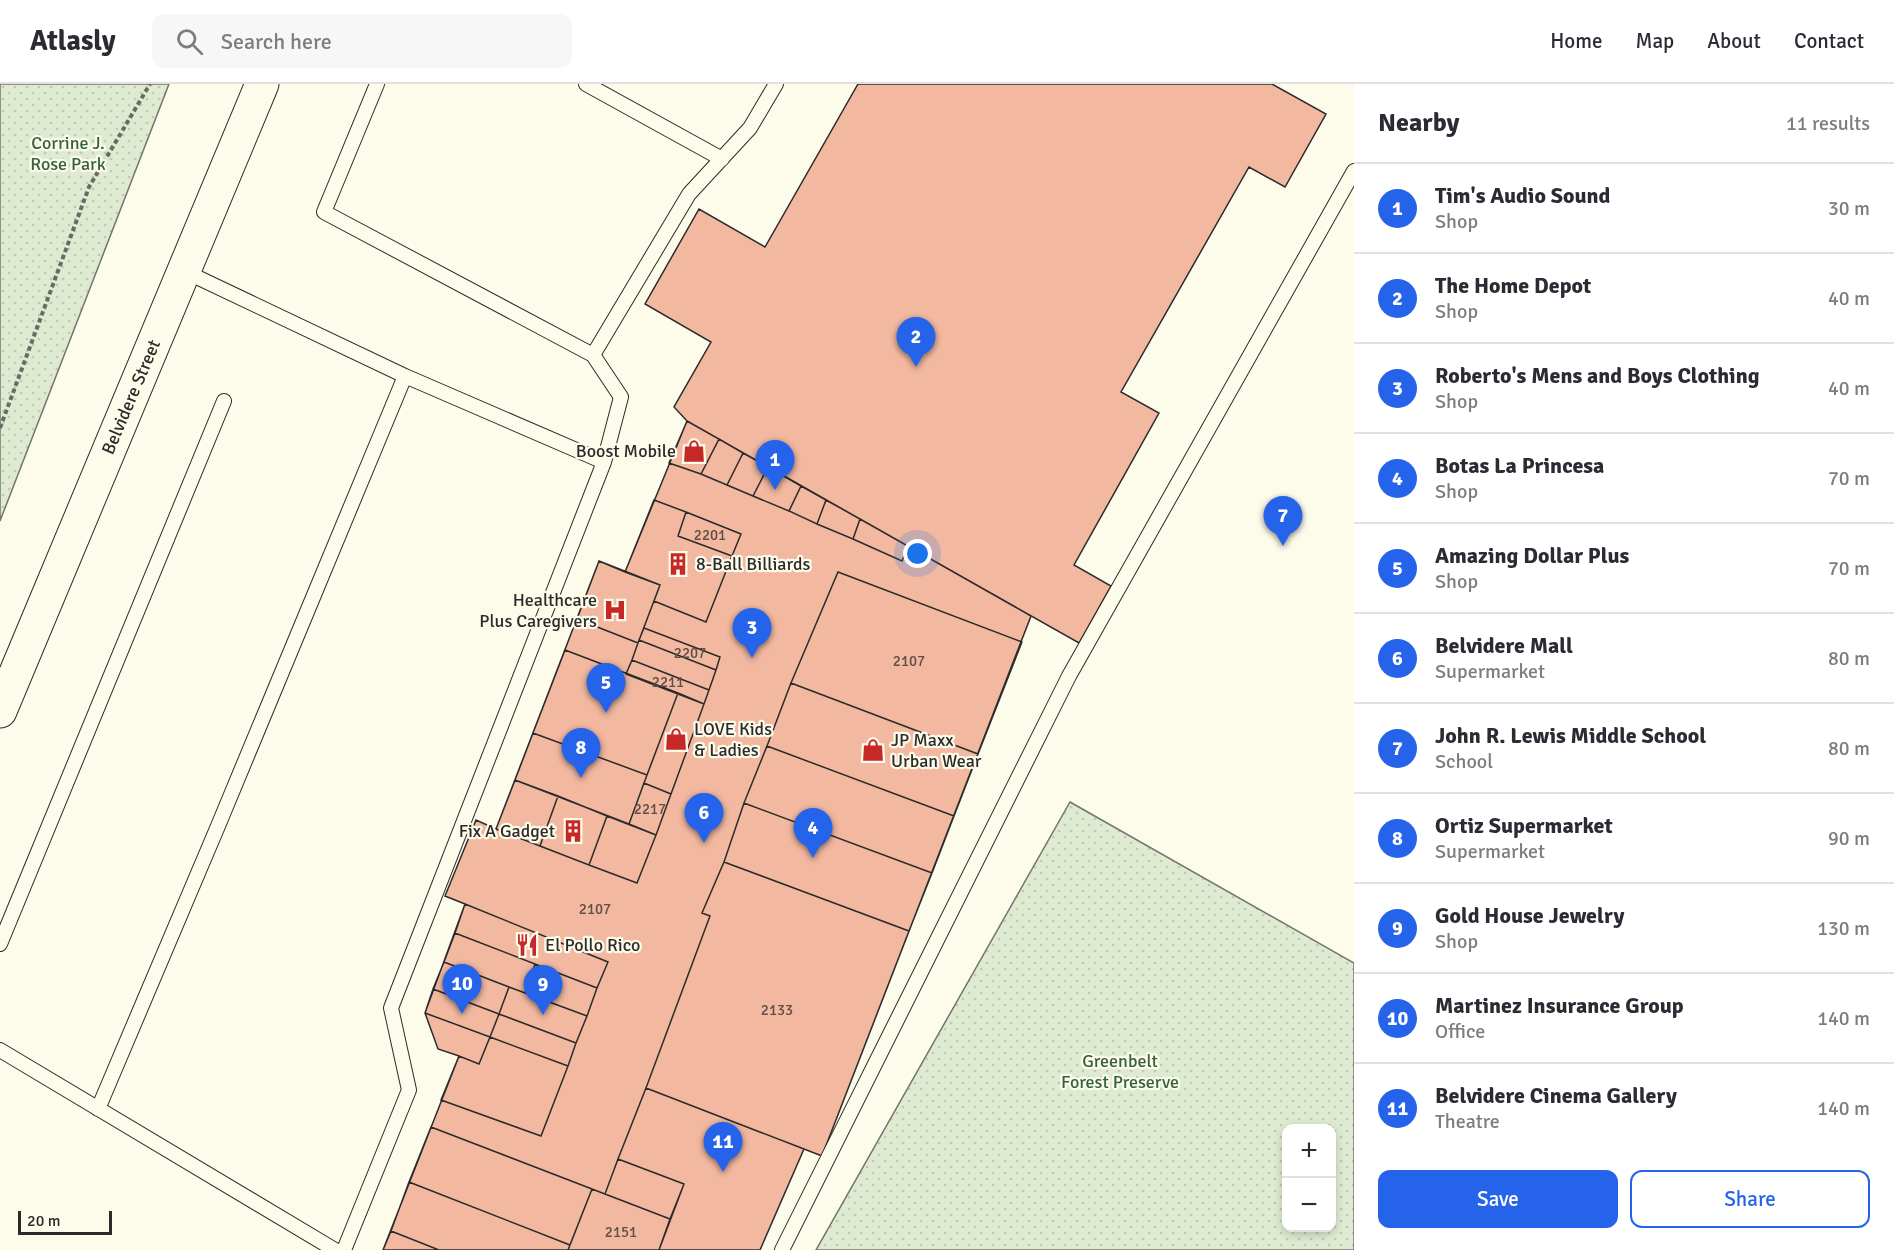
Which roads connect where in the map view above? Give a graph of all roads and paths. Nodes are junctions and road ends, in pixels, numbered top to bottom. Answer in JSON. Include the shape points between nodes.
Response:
{"nodes":[{"id":1,"x":150,"y":84,"type":"edge"},
{"id":2,"x":262,"y":84,"type":"edge"},
{"id":3,"x":377,"y":84,"type":"edge"},
{"id":4,"x":586,"y":84,"type":"edge"},
{"id":5,"x":771,"y":86,"type":"edge"},
{"id":6,"x":722,"y":159,"type":"junction"},
{"id":7,"x":1354,"y":171,"type":"edge"},
{"id":8,"x":184,"y":271,"type":"junction"},
{"id":9,"x":593,"y":355,"type":"junction"},
{"id":10,"x":405,"y":376,"type":"junction"},
{"id":11,"x":224,"y":401,"type":"dead end"},
{"id":12,"x":0,"y":428,"type":"edge"},
{"id":13,"x":604,"y":462,"type":"junction"},
{"id":14,"x":0,"y":711,"type":"edge"},
{"id":15,"x":0,"y":944,"type":"edge"},
{"id":16,"x":0,"y":1050,"type":"edge"},
{"id":17,"x":98,"y":1109,"type":"junction"},
{"id":18,"x":335,"y":1250,"type":"edge"},
{"id":19,"x":344,"y":1250,"type":"edge"},
{"id":20,"x":782,"y":1250,"type":"edge"}],
"edges":[{"from":1,"to":12,"type":"path","via":[[89,187]]},
{"from":2,"to":8,"type":"main road","name":"Belvidere Street"},
{"from":3,"to":9,"type":"lane","via":[[324,212]]},
{"from":4,"to":6,"type":"lane"},
{"from":5,"to":6,"type":"lane","via":[[750,128]]},
{"from":6,"to":9,"type":"lane","via":[[689,194]]},
{"from":7,"to":20,"type":"lane","via":[[1070,676]]},
{"from":8,"to":10,"type":"lane"},
{"from":8,"to":14,"type":"main road","name":"Belvidere Street"},
{"from":9,"to":13,"type":"lane","via":[[621,397]]},
{"from":10,"to":13,"type":"lane"},
{"from":10,"to":17,"type":"lane"},
{"from":11,"to":15,"type":"lane"},
{"from":13,"to":19,"type":"lane","via":[[391,1008],[409,1090]]},
{"from":16,"to":17,"type":"lane"},
{"from":17,"to":18,"type":"lane"}]}
